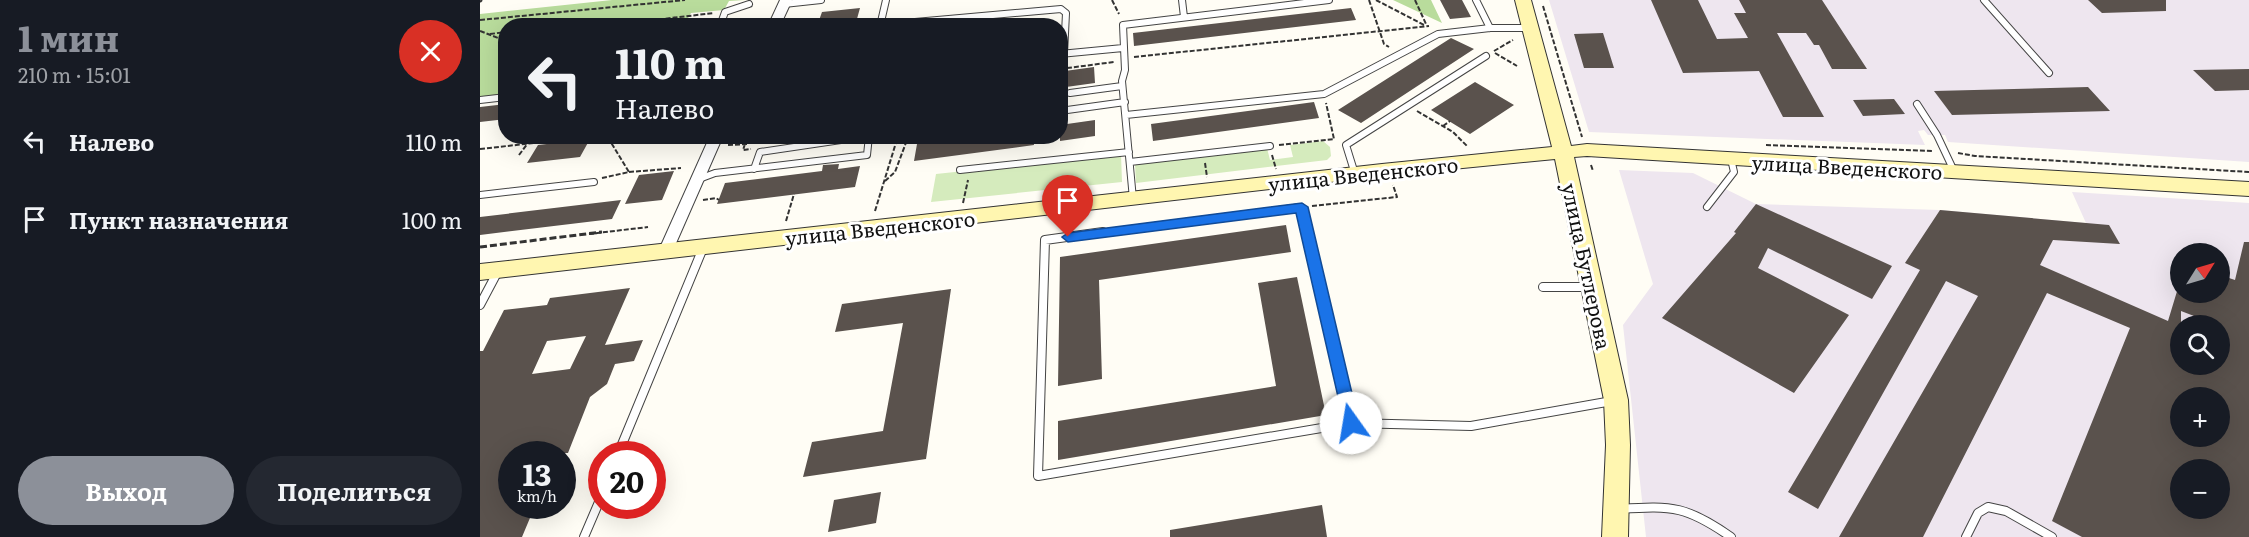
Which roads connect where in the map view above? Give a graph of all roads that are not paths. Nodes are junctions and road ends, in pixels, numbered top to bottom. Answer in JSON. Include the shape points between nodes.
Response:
{"nodes":[{"id":1,"x":821,"y":0,"type":"edge"},
{"id":2,"x":886,"y":0,"type":"edge"},
{"id":3,"x":1182,"y":0,"type":"edge"},
{"id":4,"x":1329,"y":0,"type":"edge"},
{"id":5,"x":1476,"y":0,"type":"edge"},
{"id":6,"x":1523,"y":0,"type":"edge"},
{"id":7,"x":1984,"y":0,"type":"edge"},
{"id":8,"x":785,"y":2,"type":"edge"},
{"id":9,"x":749,"y":4,"type":"dead end"},
{"id":10,"x":1184,"y":17,"type":"junction"},
{"id":11,"x":723,"y":18,"type":"edge"},
{"id":12,"x":778,"y":18,"type":"edge"},
{"id":13,"x":882,"y":18,"type":"edge"},
{"id":14,"x":960,"y":18,"type":"edge"},
{"id":15,"x":1066,"y":18,"type":"edge"},
{"id":16,"x":1490,"y":28,"type":"junction"},
{"id":17,"x":1530,"y":28,"type":"junction"},
{"id":18,"x":1123,"y":48,"type":"junction"},
{"id":19,"x":1068,"y":53,"type":"edge"},
{"id":20,"x":1486,"y":56,"type":"road end"},
{"id":21,"x":2049,"y":73,"type":"dead end"},
{"id":22,"x":1122,"y":86,"type":"junction"},
{"id":23,"x":1070,"y":93,"type":"dead end"},
{"id":24,"x":498,"y":98,"type":"edge"},
{"id":25,"x":480,"y":100,"type":"edge"},
{"id":26,"x":1125,"y":102,"type":"junction"},
{"id":27,"x":1917,"y":104,"type":"dead end"},
{"id":28,"x":1068,"y":110,"type":"edge"},
{"id":29,"x":1126,"y":116,"type":"junction"},
{"id":30,"x":721,"y":144,"type":"edge"},
{"id":31,"x":814,"y":144,"type":"edge"},
{"id":32,"x":868,"y":144,"type":"edge"},
{"id":33,"x":1270,"y":146,"type":"road end"},
{"id":34,"x":1129,"y":152,"type":"junction"},
{"id":35,"x":1563,"y":152,"type":"junction"},
{"id":36,"x":1731,"y":159,"type":"junction"},
{"id":37,"x":1130,"y":162,"type":"junction"},
{"id":38,"x":754,"y":169,"type":"junction"},
{"id":39,"x":960,"y":170,"type":"dead end"},
{"id":40,"x":1953,"y":171,"type":"junction"},
{"id":41,"x":1355,"y":174,"type":"junction"},
{"id":42,"x":699,"y":178,"type":"junction"},
{"id":43,"x":594,"y":182,"type":"dead end"},
{"id":44,"x":2249,"y":189,"type":"edge"},
{"id":45,"x":480,"y":195,"type":"edge"},
{"id":46,"x":1133,"y":199,"type":"junction"},
{"id":47,"x":1707,"y":207,"type":"dead end"},
{"id":48,"x":703,"y":246,"type":"junction"},
{"id":49,"x":666,"y":250,"type":"junction"},
{"id":50,"x":489,"y":270,"type":"edge"},
{"id":51,"x":1543,"y":287,"type":"dead end"},
{"id":52,"x":1592,"y":287,"type":"junction"},
{"id":53,"x":480,"y":305,"type":"edge"},
{"id":54,"x":1616,"y":400,"type":"junction"},
{"id":55,"x":1351,"y":423,"type":"junction"},
{"id":56,"x":623,"y":441,"type":"edge"},
{"id":57,"x":1616,"y":509,"type":"junction"},
{"id":58,"x":592,"y":519,"type":"edge"},
{"id":59,"x":584,"y":537,"type":"edge"},
{"id":60,"x":1615,"y":537,"type":"edge"},
{"id":61,"x":1731,"y":537,"type":"edge"},
{"id":62,"x":1966,"y":537,"type":"edge"},
{"id":63,"x":2052,"y":537,"type":"edge"}],
"edges":[{"from":1,"to":8,"type":"lane"},
{"from":2,"to":13,"type":"lane"},
{"from":3,"to":10,"type":"lane"},
{"from":4,"to":10,"type":"lane"},
{"from":5,"to":16,"type":"lane"},
{"from":6,"to":17,"type":"street","name":"улица Бутлерова"},
{"from":7,"to":21,"type":"lane"},
{"from":8,"to":12,"type":"street"},
{"from":9,"to":11,"type":"lane","via":[[725,12]]},
{"from":10,"to":18,"type":"lane","via":[[1123,25]]},
{"from":14,"to":15,"type":"lane","via":[[1060,9],[1066,13]]},
{"from":16,"to":17,"type":"lane"},
{"from":16,"to":29,"type":"lane","via":[[1438,34],[1324,94]]},
{"from":17,"to":35,"type":"street","name":"улица Бутлерова"},
{"from":18,"to":19,"type":"lane"},
{"from":18,"to":22,"type":"lane"},
{"from":20,"to":41,"type":"lane","via":[[1346,145]]},
{"from":22,"to":23,"type":"lane"},
{"from":22,"to":26,"type":"lane"},
{"from":24,"to":25,"type":"lane"},
{"from":26,"to":28,"type":"lane"},
{"from":26,"to":29,"type":"lane"},
{"from":27,"to":40,"type":"lane"},
{"from":29,"to":34,"type":"lane"},
{"from":30,"to":42,"type":"street"},
{"from":31,"to":38,"type":"lane","via":[[760,152]]},
{"from":32,"to":38,"type":"lane","via":[[867,155]]},
{"from":33,"to":37,"type":"lane"},
{"from":34,"to":37,"type":"lane"},
{"from":34,"to":39,"type":"lane"},
{"from":35,"to":36,"type":"street","name":"улица Введенского"},
{"from":35,"to":41,"type":"street","name":"улица Введенского"},
{"from":35,"to":52,"type":"street","name":"улица Бутлерова"},
{"from":36,"to":40,"type":"street","name":"улица Введенского"},
{"from":36,"to":47,"type":"lane","via":[[1734,172]]},
{"from":37,"to":46,"type":"lane"},
{"from":38,"to":42,"type":"lane"},
{"from":40,"to":44,"type":"street","name":"улица Введенского"},
{"from":41,"to":46,"type":"street","name":"улица Введенского"},
{"from":42,"to":49,"type":"street"},
{"from":43,"to":45,"type":"lane"},
{"from":46,"to":48,"type":"street","name":"улица Введенского"},
{"from":48,"to":49,"type":"street","name":"улица Введенского"},
{"from":48,"to":56,"type":"lane"},
{"from":49,"to":50,"type":"street","name":"улица Введенского"},
{"from":50,"to":53,"type":"lane"},
{"from":51,"to":52,"type":"lane"},
{"from":52,"to":54,"type":"street","name":"улица Бутлерова"},
{"from":54,"to":55,"type":"lane","via":[[1471,426]]},
{"from":54,"to":57,"type":"street","name":"улица Бутлерова"},
{"from":55,"to":55,"type":"lane","via":[[1038,476],[1045,240],[1302,207]]},
{"from":57,"to":60,"type":"street","name":"улица Бутлерова"},
{"from":57,"to":61,"type":"lane","via":[[1681,510],[1703,518]]},
{"from":58,"to":59,"type":"lane"},
{"from":62,"to":63,"type":"lane","via":[[1978,513],[1988,507],[2006,511]]}]}
